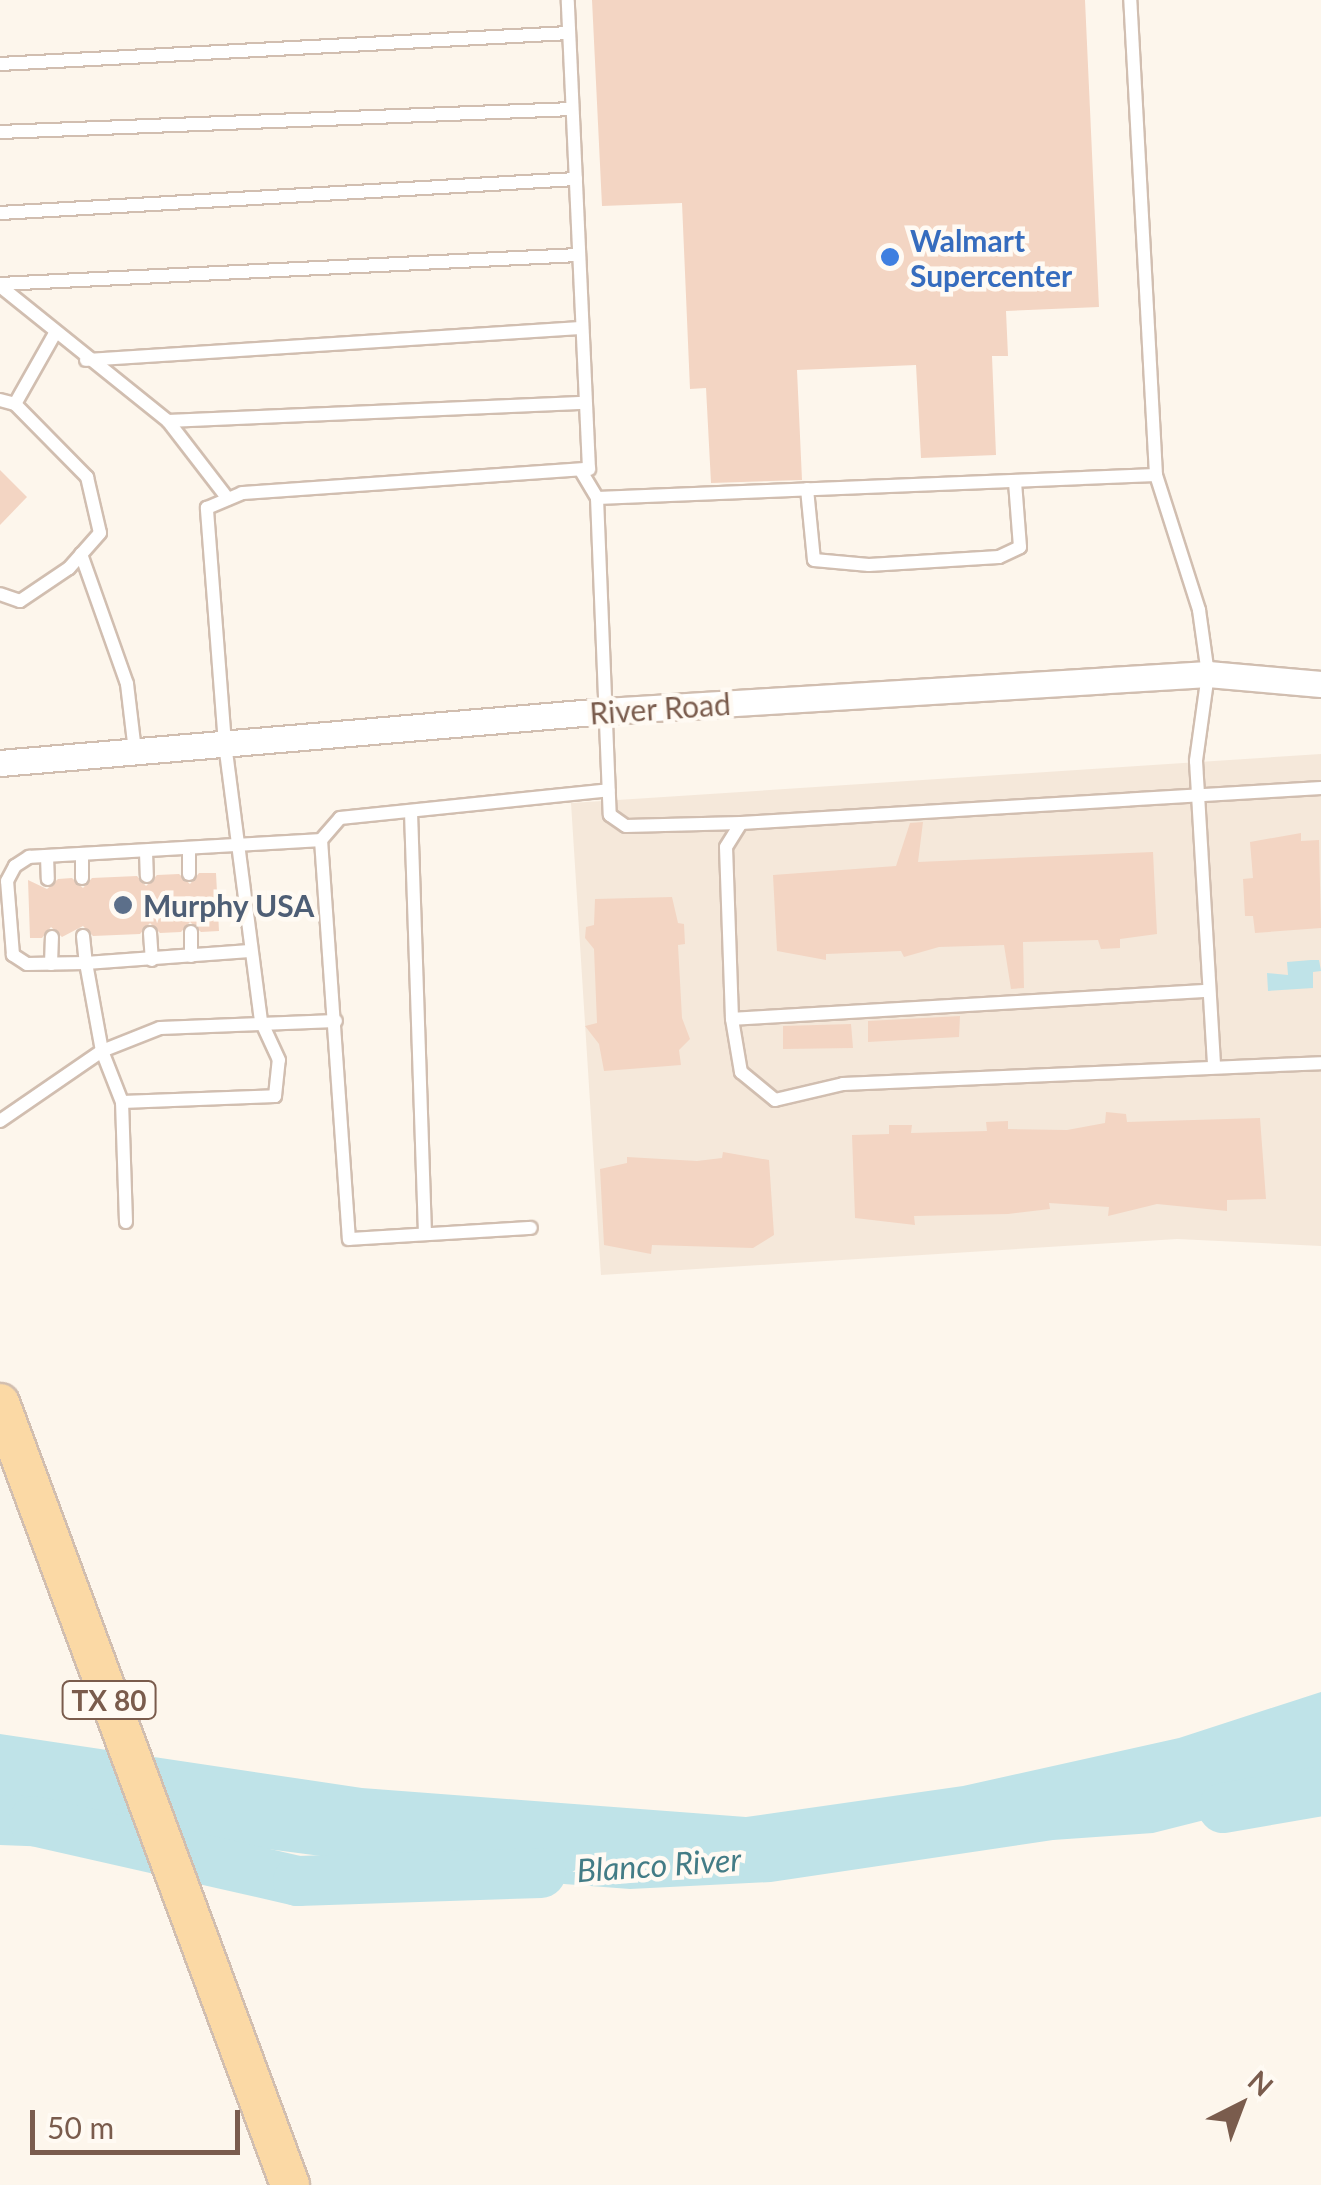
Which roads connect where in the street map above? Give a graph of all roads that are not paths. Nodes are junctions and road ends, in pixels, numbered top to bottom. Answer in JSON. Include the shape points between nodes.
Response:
{"nodes":[{"id":1,"x":568,"y":0,"type":"edge"},
{"id":2,"x":1130,"y":0,"type":"edge"},
{"id":3,"x":569,"y":33,"type":"junction"},
{"id":4,"x":0,"y":64,"type":"edge"},
{"id":5,"x":572,"y":109,"type":"junction"},
{"id":6,"x":0,"y":132,"type":"edge"},
{"id":7,"x":576,"y":178,"type":"junction"},
{"id":8,"x":0,"y":214,"type":"edge"},
{"id":9,"x":579,"y":256,"type":"junction"},
{"id":10,"x":0,"y":285,"type":"edge"},
{"id":11,"x":582,"y":328,"type":"junction"},
{"id":12,"x":54,"y":335,"type":"junction"},
{"id":13,"x":86,"y":360,"type":"junction"},
{"id":14,"x":0,"y":400,"type":"edge"},
{"id":15,"x":585,"y":403,"type":"junction"},
{"id":16,"x":15,"y":404,"type":"junction"},
{"id":17,"x":168,"y":421,"type":"junction"},
{"id":18,"x":581,"y":471,"type":"junction"},
{"id":19,"x":1156,"y":476,"type":"junction"},
{"id":20,"x":1016,"y":482,"type":"junction"},
{"id":21,"x":807,"y":489,"type":"junction"},
{"id":22,"x":597,"y":498,"type":"junction"},
{"id":23,"x":228,"y":499,"type":"junction"},
{"id":24,"x":81,"y":554,"type":"junction"},
{"id":25,"x":0,"y":594,"type":"edge"},
{"id":26,"x":1208,"y":674,"type":"junction"},
{"id":27,"x":1321,"y":684,"type":"edge"},
{"id":28,"x":605,"y":711,"type":"junction"},
{"id":29,"x":226,"y":744,"type":"junction"},
{"id":30,"x":135,"y":751,"type":"junction"},
{"id":31,"x":0,"y":763,"type":"edge"},
{"id":32,"x":1321,"y":788,"type":"edge"},
{"id":33,"x":609,"y":790,"type":"junction"},
{"id":34,"x":1198,"y":798,"type":"junction"},
{"id":35,"x":410,"y":812,"type":"junction"},
{"id":36,"x":740,"y":823,"type":"junction"},
{"id":37,"x":322,"y":840,"type":"junction"},
{"id":38,"x":240,"y":847,"type":"junction"},
{"id":39,"x":188,"y":850,"type":"junction"},
{"id":40,"x":146,"y":852,"type":"junction"},
{"id":41,"x":82,"y":855,"type":"junction"},
{"id":42,"x":47,"y":856,"type":"junction"},
{"id":43,"x":189,"y":874,"type":"dead end"},
{"id":44,"x":146,"y":876,"type":"dead end"},
{"id":45,"x":82,"y":878,"type":"dead end"},
{"id":46,"x":48,"y":879,"type":"dead end"},
{"id":47,"x":190,"y":932,"type":"dead end"},
{"id":48,"x":150,"y":934,"type":"dead end"},
{"id":49,"x":83,"y":936,"type":"dead end"},
{"id":50,"x":52,"y":937,"type":"dead end"},
{"id":51,"x":250,"y":952,"type":"junction"},
{"id":52,"x":191,"y":956,"type":"junction"},
{"id":53,"x":152,"y":960,"type":"junction"},
{"id":54,"x":86,"y":963,"type":"junction"},
{"id":55,"x":51,"y":964,"type":"junction"},
{"id":56,"x":1206,"y":991,"type":"junction"},
{"id":57,"x":732,"y":1020,"type":"junction"},
{"id":58,"x":261,"y":1021,"type":"junction"},
{"id":59,"x":336,"y":1021,"type":"junction"},
{"id":60,"x":102,"y":1051,"type":"junction"},
{"id":61,"x":1214,"y":1063,"type":"junction"},
{"id":62,"x":1321,"y":1063,"type":"edge"},
{"id":63,"x":122,"y":1102,"type":"junction"},
{"id":64,"x":3,"y":1116,"type":"edge"},
{"id":65,"x":126,"y":1222,"type":"dead end"},
{"id":66,"x":531,"y":1228,"type":"dead end"},
{"id":67,"x":426,"y":1234,"type":"junction"},
{"id":68,"x":0,"y":1403,"type":"edge"},
{"id":69,"x":290,"y":2185,"type":"edge"}],
"edges":[{"from":1,"to":3,"type":"lane"},
{"from":2,"to":19,"type":"lane"},
{"from":3,"to":4,"type":"lane"},
{"from":3,"to":5,"type":"lane"},
{"from":5,"to":6,"type":"lane"},
{"from":5,"to":7,"type":"lane"},
{"from":7,"to":8,"type":"lane"},
{"from":7,"to":9,"type":"lane"},
{"from":9,"to":10,"type":"lane"},
{"from":9,"to":11,"type":"lane"},
{"from":10,"to":12,"type":"lane"},
{"from":11,"to":13,"type":"lane"},
{"from":11,"to":15,"type":"lane"},
{"from":12,"to":13,"type":"lane"},
{"from":12,"to":16,"type":"lane"},
{"from":13,"to":17,"type":"lane"},
{"from":14,"to":16,"type":"lane"},
{"from":15,"to":17,"type":"lane"},
{"from":15,"to":18,"type":"lane","via":[[588,469]]},
{"from":16,"to":24,"type":"lane","via":[[87,476],[100,533]]},
{"from":17,"to":23,"type":"lane"},
{"from":18,"to":22,"type":"lane"},
{"from":18,"to":23,"type":"lane"},
{"from":19,"to":20,"type":"lane"},
{"from":19,"to":26,"type":"lane","via":[[1199,610]]},
{"from":20,"to":21,"type":"lane"},
{"from":20,"to":21,"type":"lane","via":[[1020,547],[999,557],[869,565],[814,560]]},
{"from":21,"to":22,"type":"lane"},
{"from":22,"to":28,"type":"lane"},
{"from":23,"to":29,"type":"lane","via":[[207,508]]},
{"from":24,"to":25,"type":"lane","via":[[20,600]]},
{"from":24,"to":30,"type":"lane","via":[[128,684]]},
{"from":26,"to":27,"type":"street","name":"River Road"},
{"from":26,"to":28,"type":"street","name":"River Road"},
{"from":26,"to":34,"type":"lane"},
{"from":28,"to":29,"type":"street","name":"River Road"},
{"from":28,"to":33,"type":"lane"},
{"from":29,"to":30,"type":"street","name":"River Road"},
{"from":29,"to":38,"type":"lane"},
{"from":30,"to":31,"type":"street","name":"River Road"},
{"from":32,"to":34,"type":"lane"},
{"from":33,"to":35,"type":"lane"},
{"from":33,"to":36,"type":"lane","via":[[610,815],[626,826]]},
{"from":34,"to":36,"type":"lane"},
{"from":34,"to":56,"type":"lane"},
{"from":35,"to":37,"type":"lane","via":[[340,818]]},
{"from":35,"to":67,"type":"lane"},
{"from":36,"to":57,"type":"lane","via":[[726,847]]},
{"from":37,"to":38,"type":"lane"},
{"from":37,"to":59,"type":"lane"},
{"from":38,"to":39,"type":"lane"},
{"from":38,"to":51,"type":"lane"},
{"from":39,"to":40,"type":"lane"},
{"from":39,"to":43,"type":"lane"},
{"from":40,"to":41,"type":"lane"},
{"from":40,"to":44,"type":"lane"},
{"from":41,"to":42,"type":"lane"},
{"from":41,"to":45,"type":"lane"},
{"from":42,"to":46,"type":"lane"},
{"from":42,"to":55,"type":"lane","via":[[15,866],[8,881],[8,942],[28,964]]},
{"from":47,"to":52,"type":"lane"},
{"from":48,"to":53,"type":"lane"},
{"from":49,"to":54,"type":"lane"},
{"from":50,"to":55,"type":"lane"},
{"from":51,"to":52,"type":"lane"},
{"from":51,"to":58,"type":"lane"},
{"from":52,"to":53,"type":"lane"},
{"from":53,"to":54,"type":"lane"},
{"from":54,"to":55,"type":"lane"},
{"from":54,"to":60,"type":"lane"},
{"from":56,"to":57,"type":"lane"},
{"from":56,"to":61,"type":"lane"},
{"from":57,"to":61,"type":"lane","via":[[742,1072],[775,1100],[844,1084]]},
{"from":58,"to":59,"type":"lane"},
{"from":58,"to":60,"type":"lane","via":[[160,1028]]},
{"from":58,"to":63,"type":"lane","via":[[279,1060],[275,1096]]},
{"from":59,"to":67,"type":"lane","via":[[349,1239]]},
{"from":60,"to":63,"type":"lane"},
{"from":60,"to":64,"type":"lane"},
{"from":61,"to":62,"type":"lane"},
{"from":63,"to":65,"type":"lane"},
{"from":66,"to":67,"type":"lane"},
{"from":68,"to":69,"type":"main road","number":"TX 80"}]}
